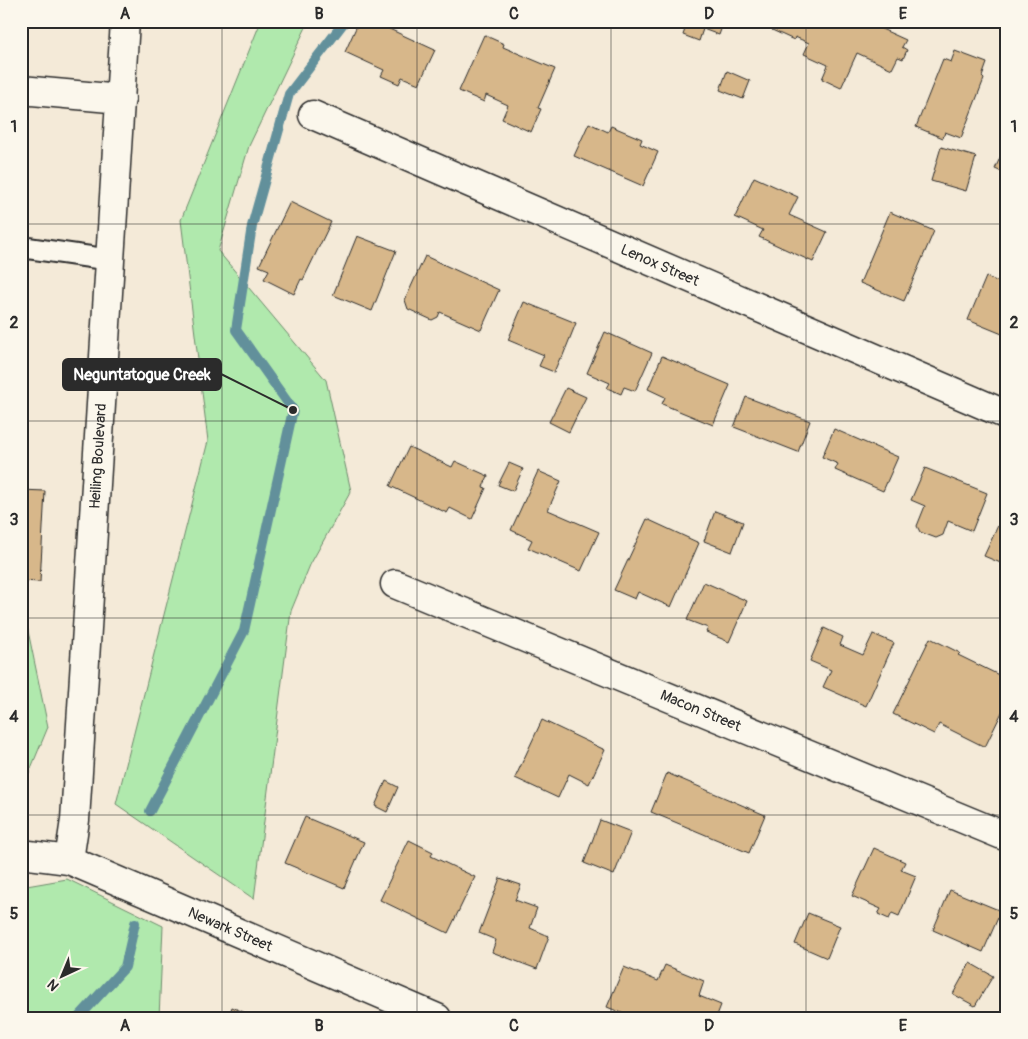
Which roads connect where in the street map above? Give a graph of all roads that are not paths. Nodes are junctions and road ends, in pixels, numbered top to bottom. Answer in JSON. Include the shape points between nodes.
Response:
{"nodes":[{"id":1,"x":125,"y":21,"type":"edge"},
{"id":2,"x":21,"y":90,"type":"edge"},
{"id":3,"x":121,"y":100,"type":"junction"},
{"id":4,"x":313,"y":115,"type":"dead end"},
{"id":5,"x":21,"y":247,"type":"edge"},
{"id":6,"x":111,"y":260,"type":"junction"},
{"id":7,"x":1007,"y":415,"type":"edge"},
{"id":8,"x":396,"y":584,"type":"dead end"},
{"id":9,"x":1007,"y":837,"type":"edge"},
{"id":10,"x":21,"y":854,"type":"edge"},
{"id":11,"x":69,"y":860,"type":"junction"},
{"id":12,"x":436,"y":1018,"type":"edge"}],
"edges":[{"from":1,"to":3,"type":"street","name":"Heiling Boulevard"},
{"from":2,"to":3,"type":"street"},
{"from":3,"to":6,"type":"street","name":"Heiling Boulevard"},
{"from":4,"to":7,"type":"street","name":"Lenox Street"},
{"from":5,"to":6,"type":"lane"},
{"from":6,"to":11,"type":"street","name":"Heiling Boulevard","via":[[75,820]]},
{"from":8,"to":9,"type":"street","name":"Macon Street"},
{"from":10,"to":11,"type":"street","name":"Newark Street"},
{"from":11,"to":12,"type":"street","name":"Newark Street"}]}
